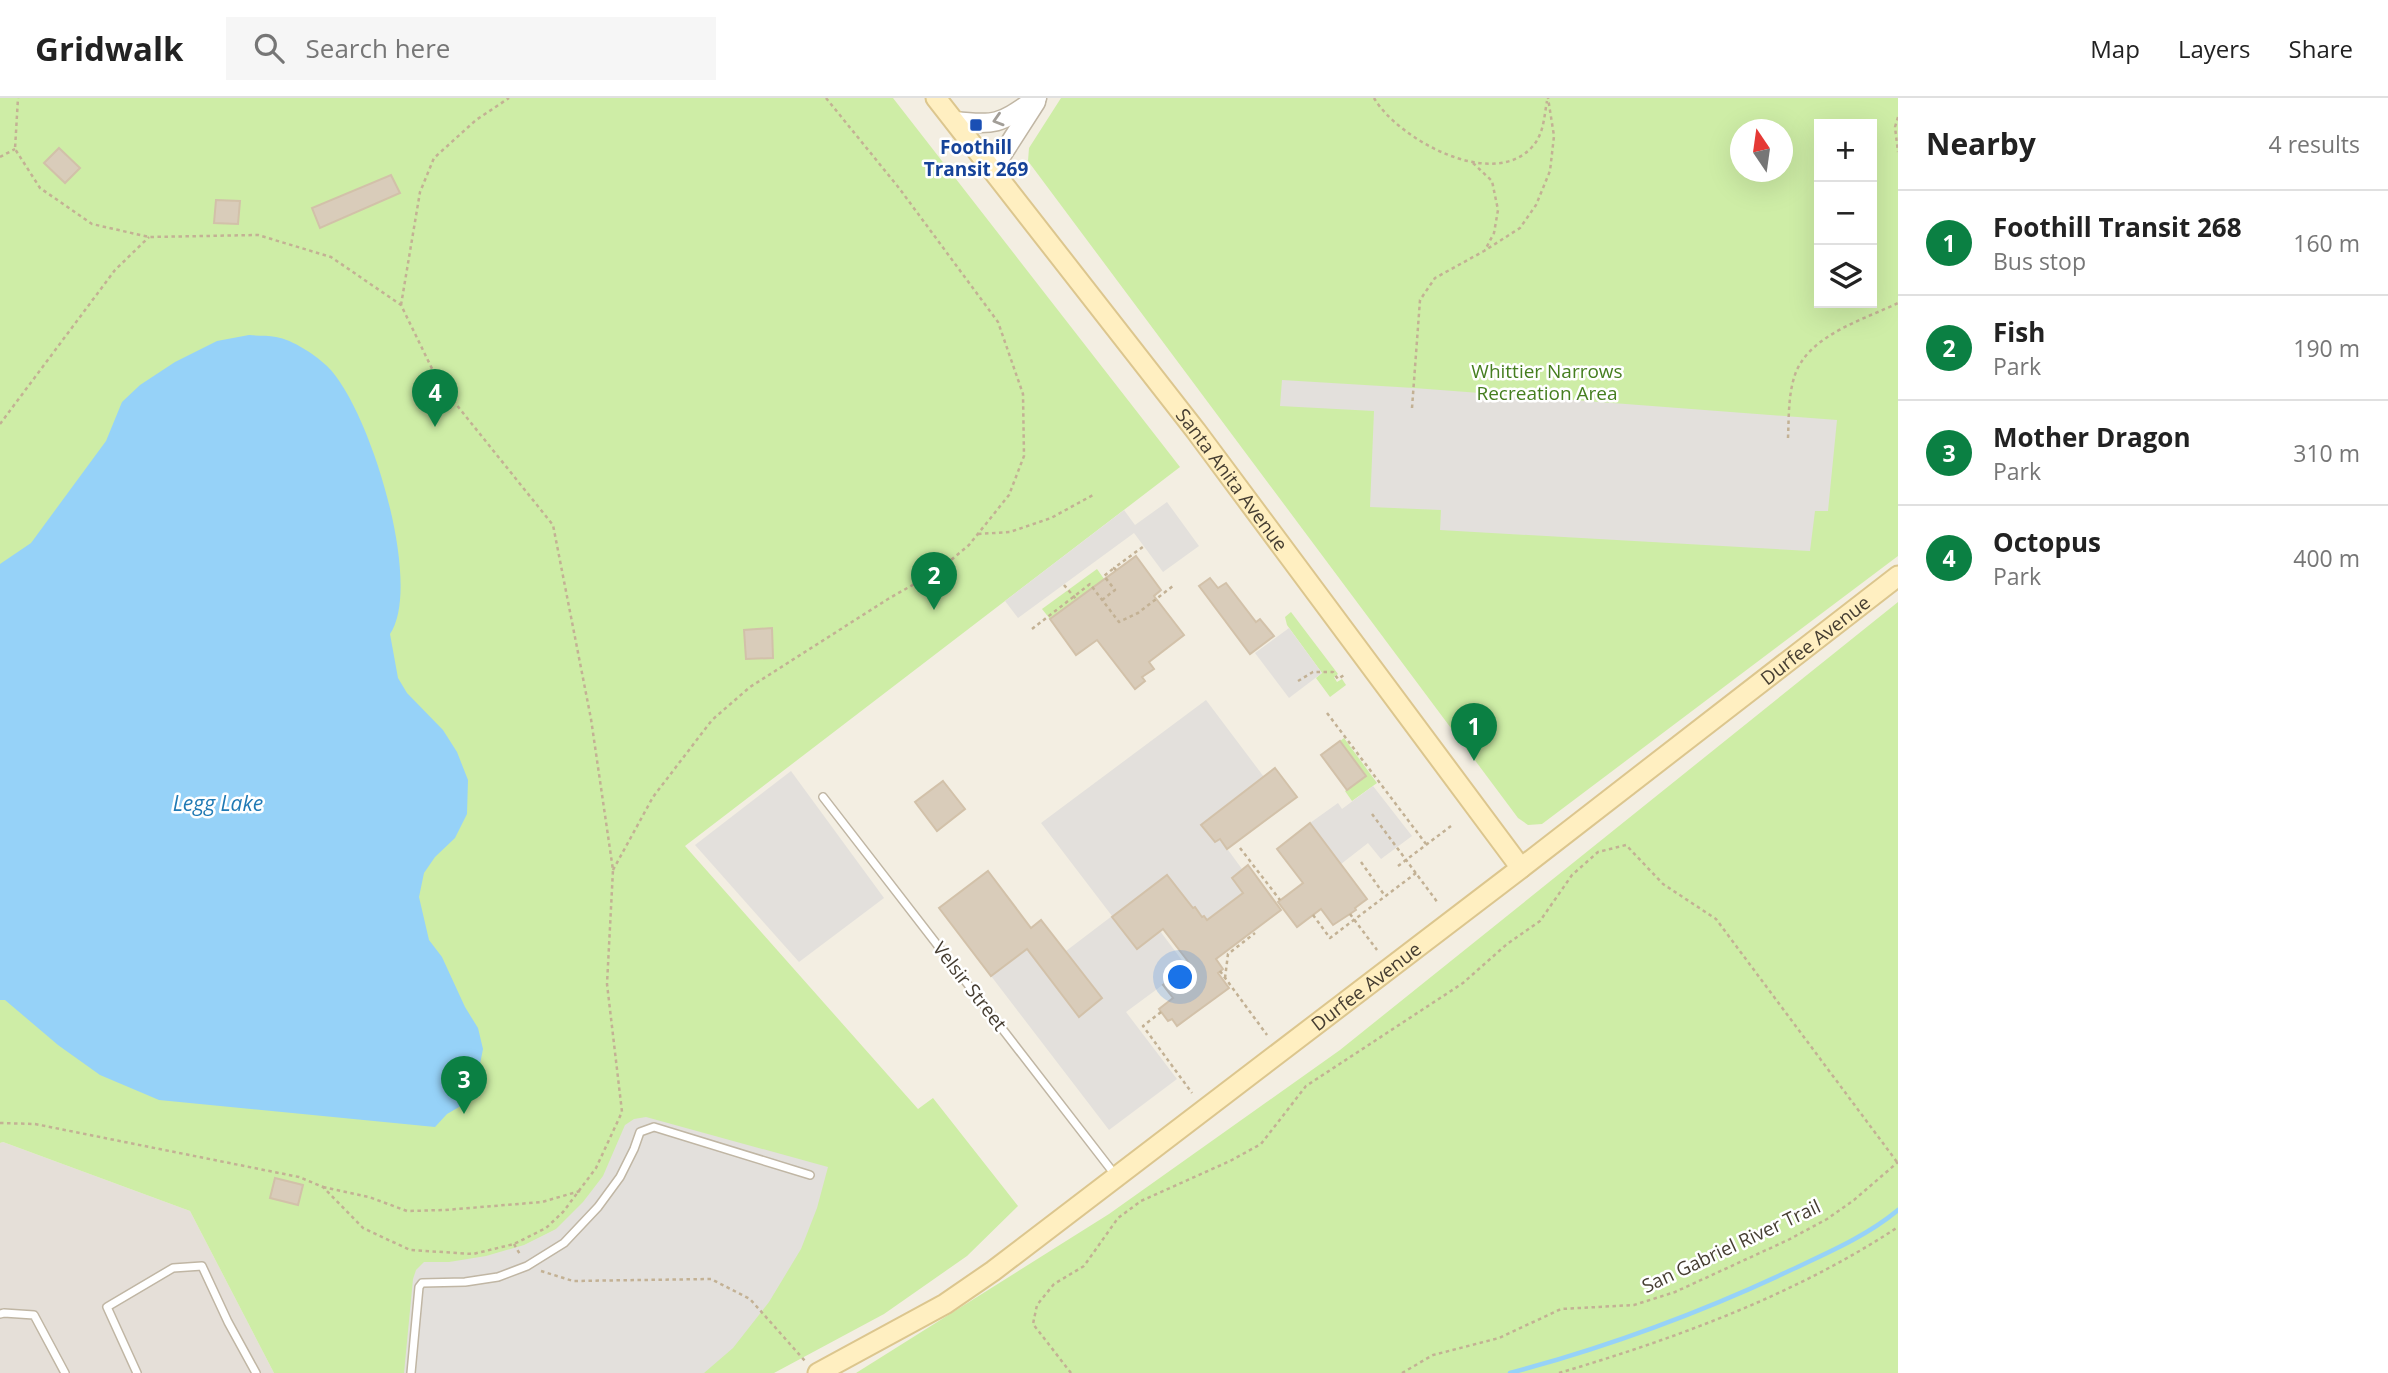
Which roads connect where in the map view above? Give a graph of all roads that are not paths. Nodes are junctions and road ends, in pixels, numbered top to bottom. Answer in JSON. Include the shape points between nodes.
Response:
{"nodes":[{"id":1,"x":936,"y":98,"type":"edge"},
{"id":2,"x":1038,"y":98,"type":"edge"},
{"id":3,"x":954,"y":121,"type":"junction"},
{"id":4,"x":993,"y":169,"type":"junction"},
{"id":5,"x":1898,"y":576,"type":"edge"},
{"id":6,"x":823,"y":797,"type":"dead end"},
{"id":7,"x":1521,"y":868,"type":"junction"},
{"id":8,"x":810,"y":1175,"type":"dead end"},
{"id":9,"x":1115,"y":1176,"type":"junction"},
{"id":10,"x":0,"y":1314,"type":"edge"},
{"id":11,"x":815,"y":1370,"type":"edge"},
{"id":12,"x":65,"y":1373,"type":"edge"},
{"id":13,"x":137,"y":1373,"type":"edge"},
{"id":14,"x":256,"y":1373,"type":"edge"},
{"id":15,"x":411,"y":1373,"type":"edge"}],
"edges":[{"from":1,"to":3,"type":"main road","name":"Santa Anita Avenue"},
{"from":2,"to":3,"type":"street","one_way":true,"via":[[1005,120],[985,124]]},
{"from":2,"to":4,"type":"street"},
{"from":3,"to":4,"type":"main road","name":"Santa Anita Avenue"},
{"from":4,"to":7,"type":"main road","name":"Santa Anita Avenue"},
{"from":5,"to":7,"type":"main road","name":"Durfee Avenue"},
{"from":6,"to":9,"type":"lane","name":"Velsir Street"},
{"from":7,"to":9,"type":"main road","name":"Durfee Avenue"},
{"from":8,"to":15,"type":"lane","via":[[654,1127],[645,1129],[620,1177],[564,1243],[527,1266],[498,1277],[422,1283]]},
{"from":9,"to":11,"type":"main road","name":"Durfee Avenue","via":[[945,1304]]},
{"from":10,"to":12,"type":"lane","via":[[34,1315]]},
{"from":13,"to":14,"type":"lane","via":[[107,1307],[173,1268],[202,1266]]}]}
